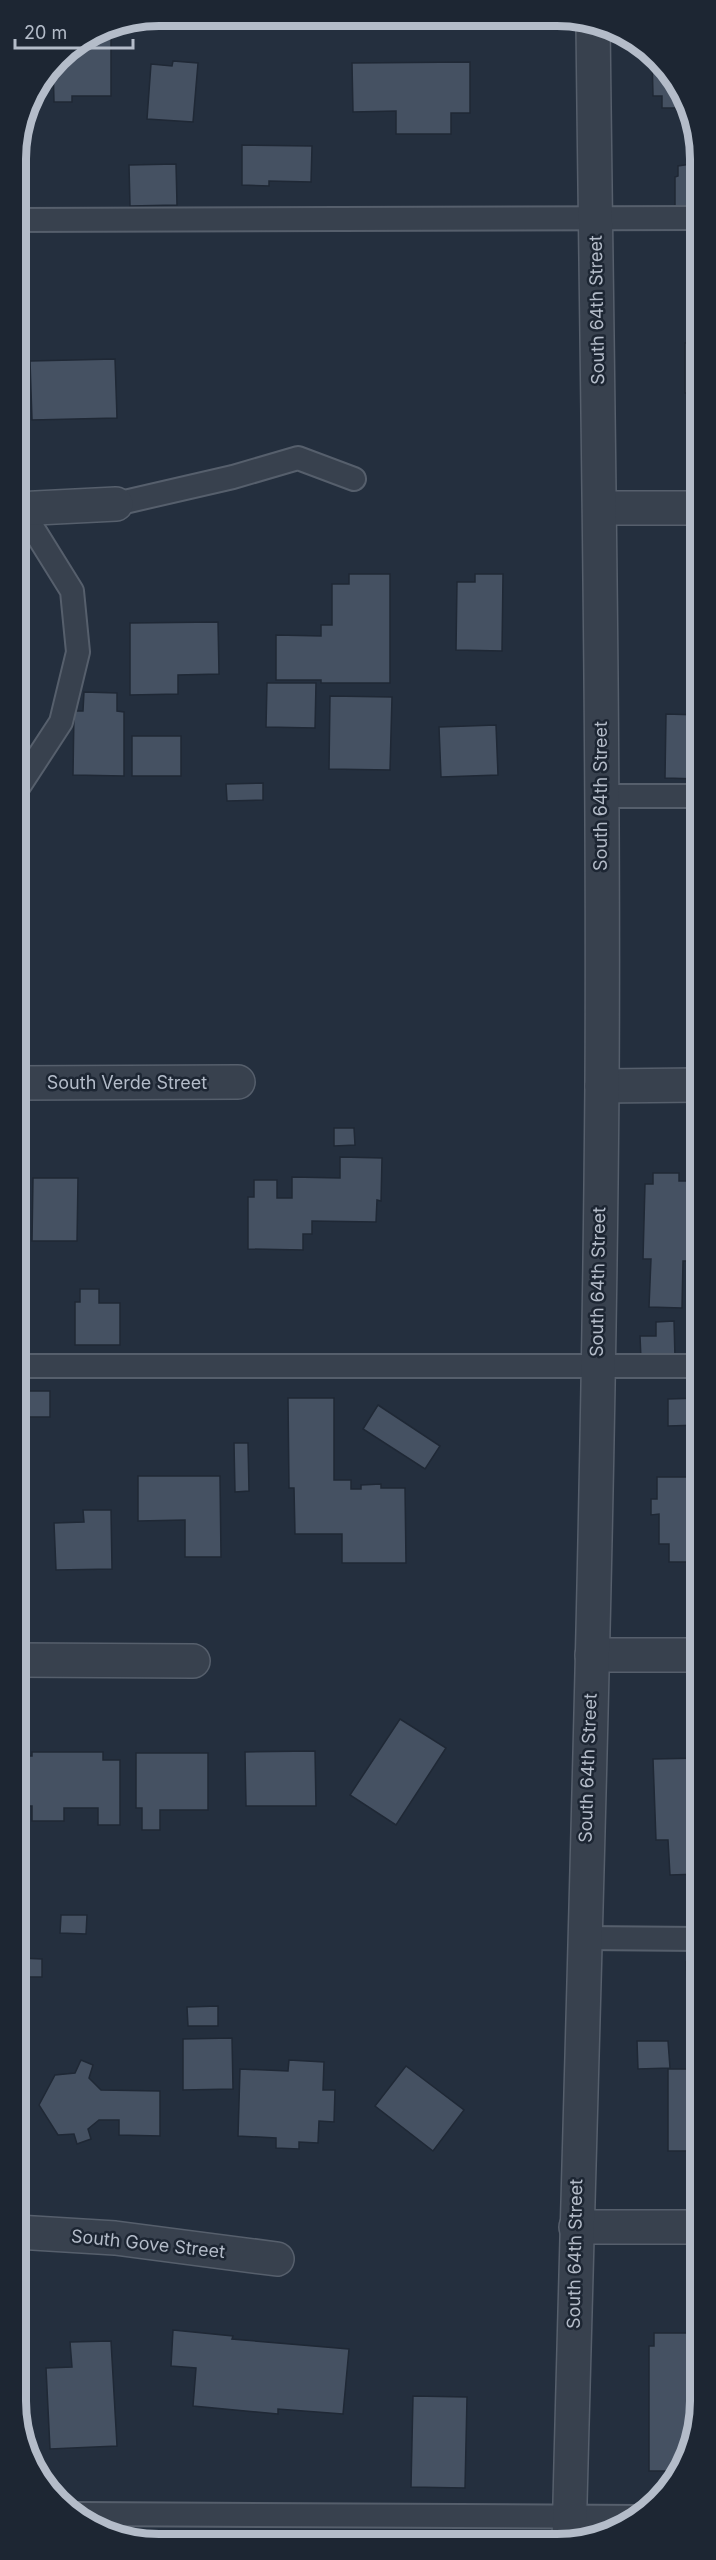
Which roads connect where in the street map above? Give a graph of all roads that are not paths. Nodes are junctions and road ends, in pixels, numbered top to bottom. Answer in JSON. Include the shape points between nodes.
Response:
{"nodes":[{"id":1,"x":593,"y":31,"type":"edge"},
{"id":2,"x":596,"y":218,"type":"junction"},
{"id":3,"x":690,"y":218,"type":"edge"},
{"id":4,"x":26,"y":220,"type":"edge"},
{"id":5,"x":354,"y":479,"type":"dead end"},
{"id":6,"x":116,"y":504,"type":"joint"},
{"id":7,"x":600,"y":508,"type":"junction"},
{"id":8,"x":690,"y":508,"type":"edge"},
{"id":9,"x":26,"y":509,"type":"edge"},
{"id":10,"x":26,"y":521,"type":"edge"},
{"id":11,"x":26,"y":776,"type":"edge"},
{"id":12,"x":601,"y":796,"type":"junction"},
{"id":13,"x":690,"y":796,"type":"edge"},
{"id":14,"x":238,"y":1082,"type":"dead end"},
{"id":15,"x":26,"y":1083,"type":"edge"},
{"id":16,"x":690,"y":1085,"type":"edge"},
{"id":17,"x":602,"y":1086,"type":"junction"},
{"id":18,"x":597,"y":1365,"type":"junction"},
{"id":19,"x":26,"y":1366,"type":"edge"},
{"id":20,"x":690,"y":1366,"type":"edge"},
{"id":21,"x":592,"y":1655,"type":"junction"},
{"id":22,"x":690,"y":1655,"type":"edge"},
{"id":23,"x":26,"y":1660,"type":"edge"},
{"id":24,"x":193,"y":1661,"type":"dead end"},
{"id":25,"x":584,"y":1938,"type":"junction"},
{"id":26,"x":690,"y":1939,"type":"edge"},
{"id":27,"x":576,"y":2227,"type":"junction"},
{"id":28,"x":690,"y":2227,"type":"edge"},
{"id":29,"x":26,"y":2232,"type":"edge"},
{"id":30,"x":277,"y":2259,"type":"dead end"},
{"id":31,"x":88,"y":2514,"type":"edge"},
{"id":32,"x":614,"y":2522,"type":"edge"},
{"id":33,"x":569,"y":2530,"type":"edge"}],
"edges":[{"from":1,"to":2,"type":"street","name":"South 64th Street"},
{"from":2,"to":3,"type":"lane"},
{"from":2,"to":4,"type":"lane"},
{"from":2,"to":7,"type":"street","name":"South 64th Street"},
{"from":5,"to":6,"type":"lane","via":[[298,458]]},
{"from":6,"to":9,"type":"street"},
{"from":7,"to":8,"type":"street"},
{"from":7,"to":12,"type":"street","name":"South 64th Street"},
{"from":10,"to":11,"type":"lane","via":[[72,591],[78,652],[61,722]]},
{"from":12,"to":13,"type":"lane"},
{"from":12,"to":17,"type":"street","name":"South 64th Street"},
{"from":14,"to":15,"type":"street","name":"South Verde Street"},
{"from":16,"to":17,"type":"street"},
{"from":17,"to":18,"type":"street","name":"South 64th Street"},
{"from":18,"to":19,"type":"lane"},
{"from":18,"to":20,"type":"lane"},
{"from":18,"to":21,"type":"street","name":"South 64th Street"},
{"from":21,"to":22,"type":"street"},
{"from":21,"to":25,"type":"street","name":"South 64th Street"},
{"from":23,"to":24,"type":"street"},
{"from":25,"to":26,"type":"lane"},
{"from":25,"to":27,"type":"street","name":"South 64th Street"},
{"from":27,"to":28,"type":"street"},
{"from":27,"to":33,"type":"street","name":"South 64th Street"},
{"from":29,"to":30,"type":"street","name":"South Gove Street","via":[[115,2238]]},
{"from":31,"to":33,"type":"lane"},
{"from":32,"to":33,"type":"lane"}]}
